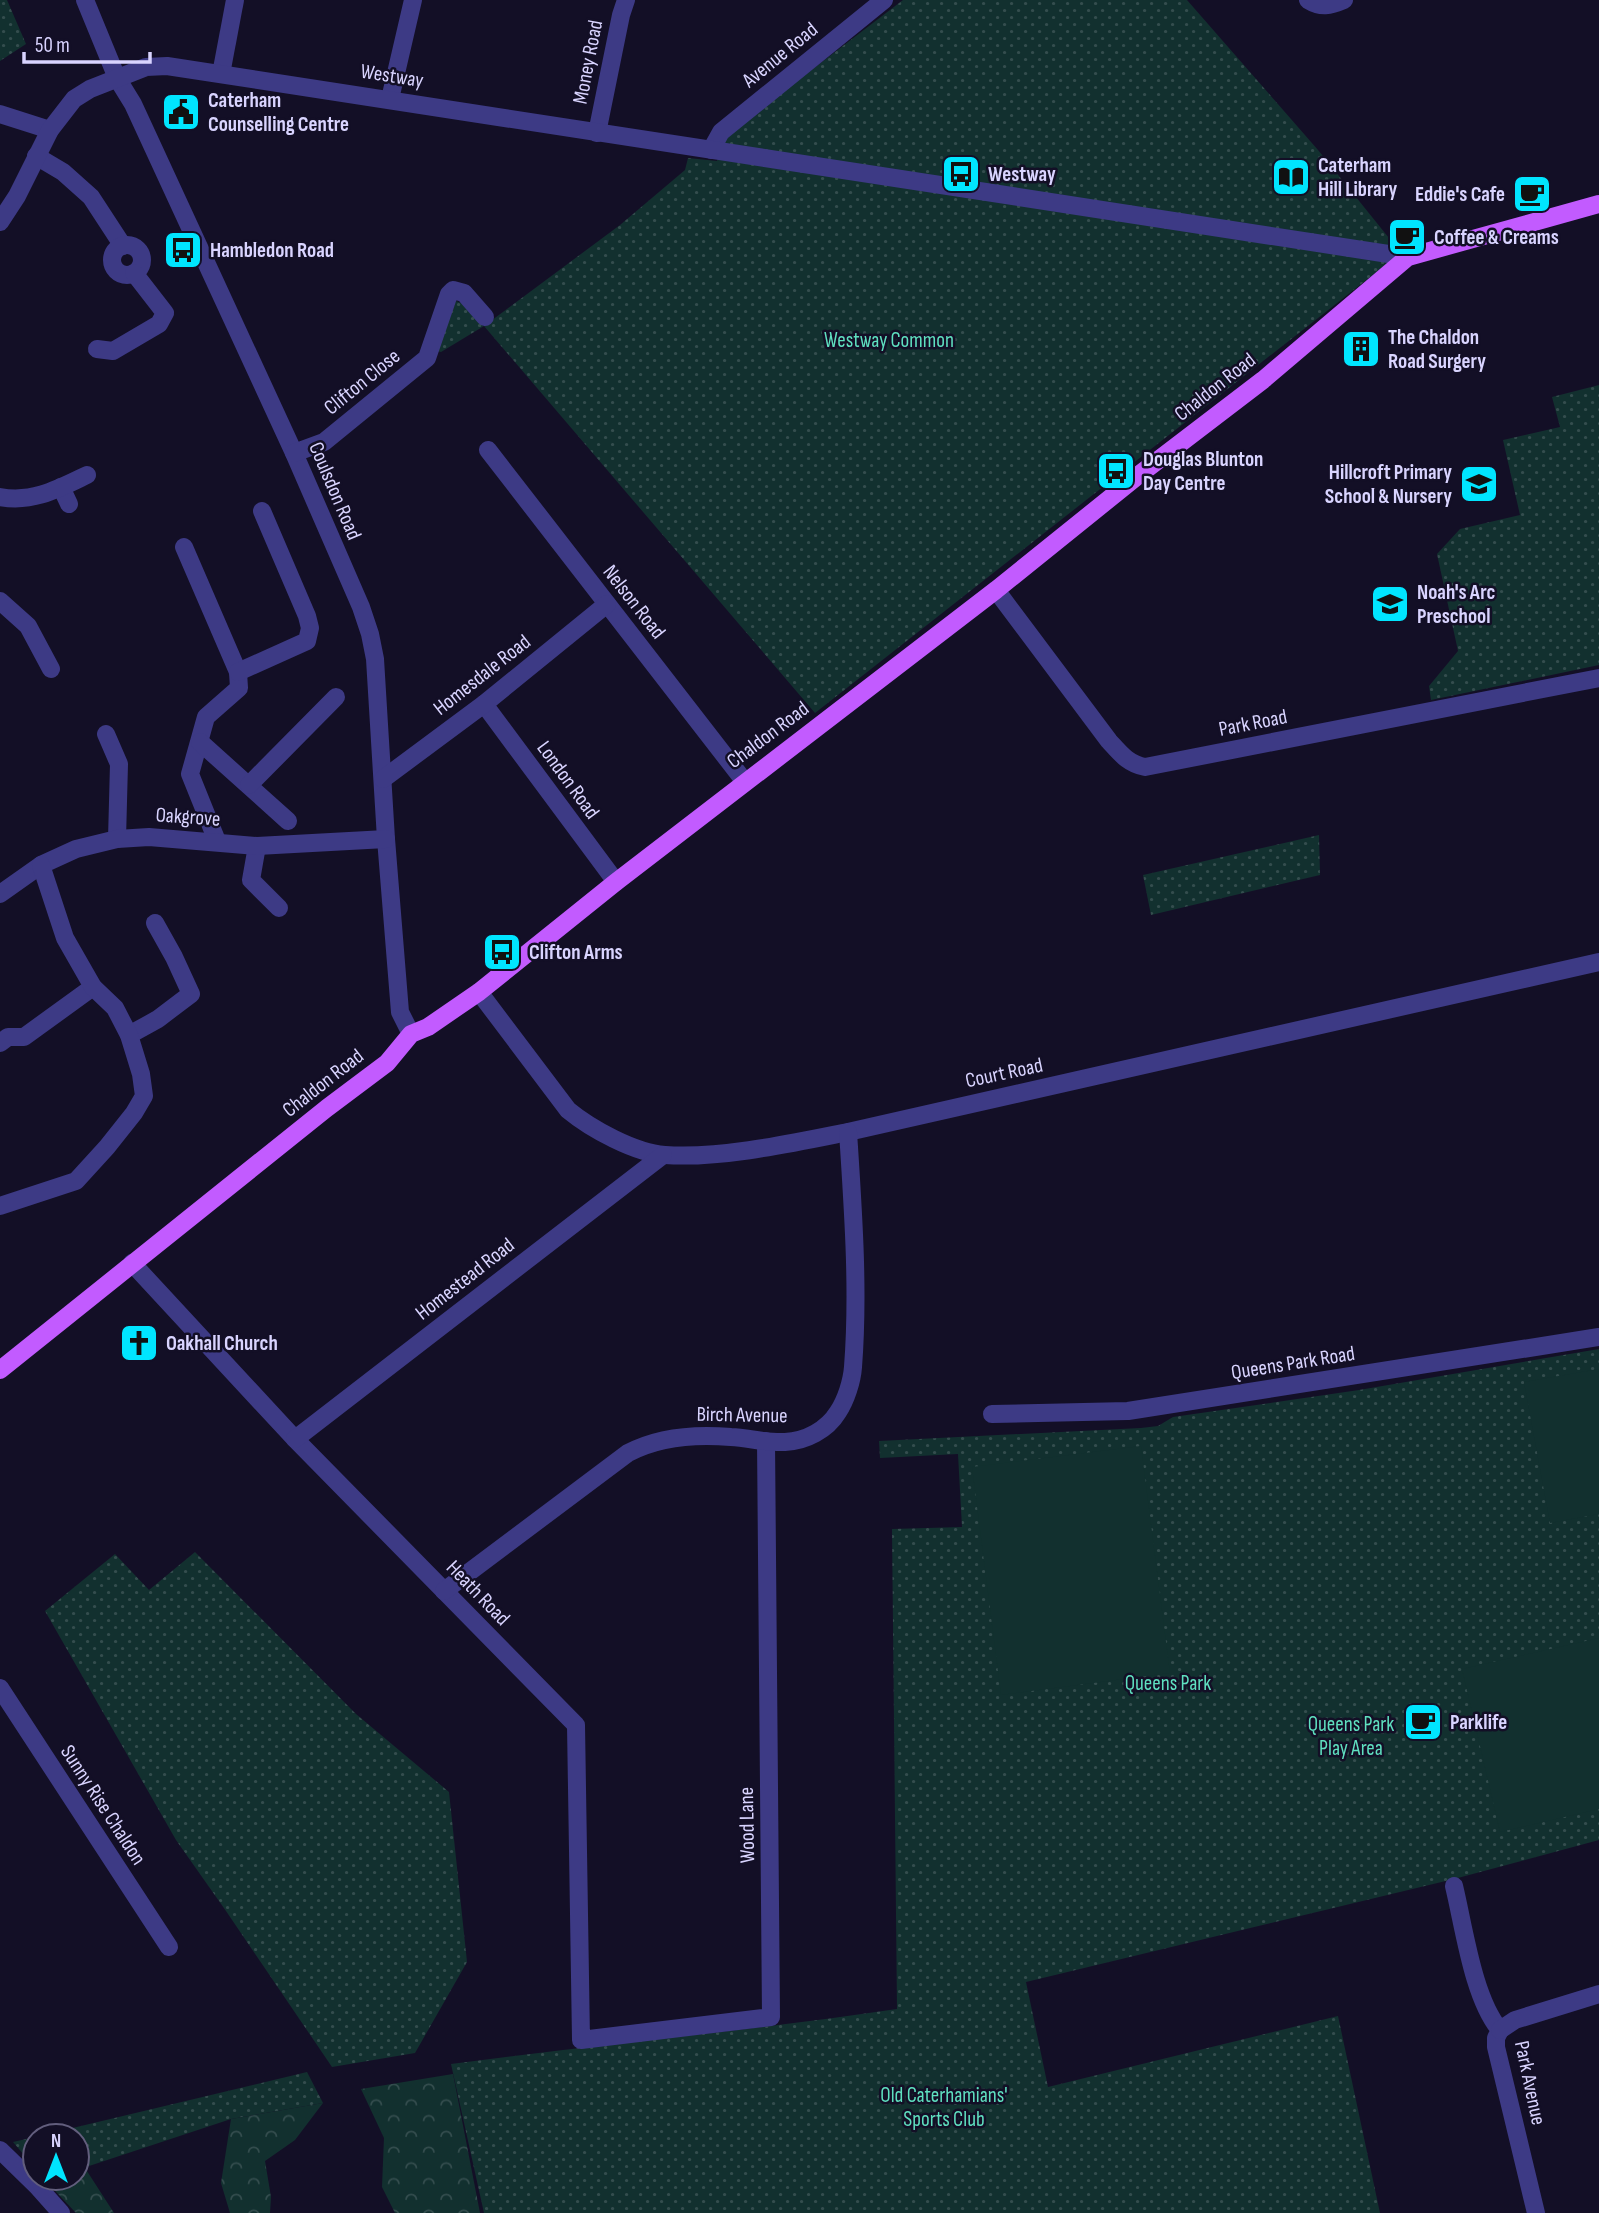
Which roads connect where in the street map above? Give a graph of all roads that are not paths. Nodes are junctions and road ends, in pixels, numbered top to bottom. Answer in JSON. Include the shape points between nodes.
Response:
{"nodes":[{"id":1,"x":85,"y":0,"type":"edge"},
{"id":2,"x":235,"y":0,"type":"edge"},
{"id":3,"x":413,"y":0,"type":"edge"},
{"id":4,"x":626,"y":0,"type":"edge"},
{"id":5,"x":884,"y":0,"type":"edge"},
{"id":6,"x":1308,"y":0,"type":"edge"},
{"id":7,"x":1343,"y":0,"type":"edge"},
{"id":8,"x":221,"y":74,"type":"junction"},
{"id":9,"x":117,"y":78,"type":"junction"},
{"id":10,"x":390,"y":99,"type":"junction"},
{"id":11,"x":0,"y":114,"type":"edge"},
{"id":12,"x":50,"y":130,"type":"junction"},
{"id":13,"x":597,"y":133,"type":"junction"},
{"id":14,"x":712,"y":150,"type":"junction"},
{"id":15,"x":36,"y":156,"type":"junction"},
{"id":16,"x":1599,"y":204,"type":"edge"},
{"id":17,"x":0,"y":222,"type":"edge"},
{"id":18,"x":1408,"y":257,"type":"junction"},
{"id":19,"x":485,"y":317,"type":"dead end"},
{"id":20,"x":97,"y":349,"type":"dead end"},
{"id":21,"x":488,"y":450,"type":"dead end"},
{"id":22,"x":294,"y":453,"type":"junction"},
{"id":23,"x":87,"y":475,"type":"dead end"},
{"id":24,"x":61,"y":487,"type":"junction"},
{"id":25,"x":0,"y":497,"type":"edge"},
{"id":26,"x":69,"y":504,"type":"dead end"},
{"id":27,"x":262,"y":511,"type":"dead end"},
{"id":28,"x":184,"y":547,"type":"dead end"},
{"id":29,"x":996,"y":590,"type":"junction"},
{"id":30,"x":0,"y":601,"type":"edge"},
{"id":31,"x":607,"y":604,"type":"junction"},
{"id":32,"x":51,"y":669,"type":"dead end"},
{"id":33,"x":238,"y":672,"type":"junction"},
{"id":34,"x":1599,"y":678,"type":"edge"},
{"id":35,"x":336,"y":697,"type":"dead end"},
{"id":36,"x":484,"y":704,"type":"junction"},
{"id":37,"x":106,"y":734,"type":"dead end"},
{"id":38,"x":200,"y":742,"type":"junction"},
{"id":39,"x":383,"y":779,"type":"junction"},
{"id":40,"x":745,"y":782,"type":"junction"},
{"id":41,"x":249,"y":785,"type":"junction"},
{"id":42,"x":288,"y":821,"type":"dead end"},
{"id":43,"x":117,"y":839,"type":"junction"},
{"id":44,"x":386,"y":839,"type":"junction"},
{"id":45,"x":217,"y":841,"type":"junction"},
{"id":46,"x":257,"y":846,"type":"junction"},
{"id":47,"x":41,"y":865,"type":"junction"},
{"id":48,"x":616,"y":882,"type":"junction"},
{"id":49,"x":0,"y":894,"type":"edge"},
{"id":50,"x":279,"y":908,"type":"dead end"},
{"id":51,"x":155,"y":923,"type":"dead end"},
{"id":52,"x":1599,"y":962,"type":"edge"},
{"id":53,"x":93,"y":987,"type":"junction"},
{"id":54,"x":480,"y":992,"type":"junction"},
{"id":55,"x":411,"y":1034,"type":"junction"},
{"id":56,"x":129,"y":1035,"type":"junction"},
{"id":57,"x":0,"y":1043,"type":"edge"},
{"id":58,"x":848,"y":1132,"type":"junction"},
{"id":59,"x":663,"y":1155,"type":"junction"},
{"id":60,"x":0,"y":1206,"type":"edge"},
{"id":61,"x":132,"y":1263,"type":"junction"},
{"id":62,"x":1599,"y":1337,"type":"edge"},
{"id":63,"x":0,"y":1370,"type":"edge"},
{"id":64,"x":992,"y":1414,"type":"dead end"},
{"id":65,"x":295,"y":1439,"type":"junction"},
{"id":66,"x":766,"y":1441,"type":"junction"},
{"id":67,"x":444,"y":1591,"type":"junction"},
{"id":68,"x":0,"y":1688,"type":"edge"},
{"id":69,"x":1454,"y":1886,"type":"dead end"},
{"id":70,"x":169,"y":1947,"type":"dead end"},
{"id":71,"x":1599,"y":1994,"type":"edge"},
{"id":72,"x":1500,"y":2030,"type":"junction"},
{"id":73,"x":581,"y":2040,"type":"joint"},
{"id":74,"x":3,"y":2157,"type":"edge"},
{"id":75,"x":61,"y":2213,"type":"edge"},
{"id":76,"x":1536,"y":2213,"type":"edge"}],
"edges":[{"from":1,"to":9,"type":"street","name":"Coulsdon Road"},
{"from":2,"to":8,"type":"street"},
{"from":3,"to":10,"type":"street"},
{"from":4,"to":13,"type":"street","name":"Money Road"},
{"from":5,"to":14,"type":"street","name":"Avenue Road","via":[[721,132]]},
{"from":6,"to":7,"type":"street","via":[[1319,6]]},
{"from":8,"to":9,"type":"street","name":"Westway","via":[[167,66],[146,67]]},
{"from":8,"to":10,"type":"street","name":"Westway"},
{"from":9,"to":12,"type":"street","via":[[74,99]]},
{"from":9,"to":22,"type":"street","name":"Coulsdon Road"},
{"from":10,"to":13,"type":"street","name":"Westway"},
{"from":11,"to":12,"type":"street"},
{"from":12,"to":15,"type":"street"},
{"from":13,"to":14,"type":"street","name":"Westway"},
{"from":14,"to":18,"type":"street","name":"Westway"},
{"from":15,"to":17,"type":"street"},
{"from":15,"to":20,"type":"street","via":[[91,197],[122,246],[113,257],[115,267],[124,274],[134,273],[165,313],[159,324],[113,351]]},
{"from":16,"to":18,"type":"main road","name":"Chaldon Road"},
{"from":18,"to":29,"type":"main road","name":"Chaldon Road","via":[[1263,380]]},
{"from":19,"to":22,"type":"street","name":"Clifton Close","via":[[452,283],[427,358],[324,442]]},
{"from":21,"to":31,"type":"street","name":"Nelson Road"},
{"from":22,"to":39,"type":"street","name":"Coulsdon Road","via":[[370,634]]},
{"from":23,"to":24,"type":"street"},
{"from":24,"to":25,"type":"street","via":[[29,499]]},
{"from":24,"to":26,"type":"street"},
{"from":27,"to":33,"type":"street","via":[[310,628],[307,641]]},
{"from":28,"to":33,"type":"street"},
{"from":29,"to":34,"type":"street","name":"Park Road","via":[[1109,741],[1124,758],[1145,767]]},
{"from":29,"to":40,"type":"main road","name":"Chaldon Road"},
{"from":30,"to":32,"type":"street","via":[[28,626]]},
{"from":31,"to":36,"type":"street","name":"Homesdale Road"},
{"from":31,"to":40,"type":"street","name":"Nelson Road"},
{"from":33,"to":38,"type":"street","via":[[239,688],[206,717]]},
{"from":35,"to":41,"type":"street"},
{"from":36,"to":39,"type":"street","name":"Homesdale Road"},
{"from":36,"to":48,"type":"street","name":"London Road"},
{"from":37,"to":43,"type":"street","via":[[119,764]]},
{"from":38,"to":41,"type":"street"},
{"from":38,"to":45,"type":"street","via":[[190,774]]},
{"from":39,"to":44,"type":"street","name":"Coulsdon Road"},
{"from":40,"to":48,"type":"main road","name":"Chaldon Road"},
{"from":41,"to":42,"type":"street"},
{"from":43,"to":45,"type":"street","name":"Oakgrove"},
{"from":43,"to":47,"type":"street","name":"Oakgrove","via":[[76,849]]},
{"from":44,"to":46,"type":"street","name":"Oakgrove"},
{"from":44,"to":55,"type":"street","name":"Coulsdon Road","via":[[400,1012]]},
{"from":45,"to":46,"type":"street","name":"Oakgrove"},
{"from":46,"to":50,"type":"street","via":[[251,880]]},
{"from":47,"to":49,"type":"street","name":"Oakgrove"},
{"from":47,"to":53,"type":"street","via":[[65,938]]},
{"from":48,"to":54,"type":"main road","name":"Chaldon Road"},
{"from":51,"to":56,"type":"street","via":[[191,994]]},
{"from":52,"to":58,"type":"street","name":"Court Road"},
{"from":53,"to":56,"type":"street","via":[[115,1008]]},
{"from":53,"to":57,"type":"street","via":[[24,1037],[8,1037]]},
{"from":54,"to":55,"type":"main road","name":"Chaldon Road"},
{"from":54,"to":59,"type":"street","name":"Court Road","via":[[568,1110],[628,1144]]},
{"from":55,"to":61,"type":"main road","name":"Chaldon Road","via":[[387,1063]]},
{"from":56,"to":60,"type":"street","via":[[144,1096],[134,1114],[76,1181]]},
{"from":58,"to":59,"type":"street","name":"Court Road","via":[[780,1145]]},
{"from":58,"to":66,"type":"street","name":"Birch Avenue","via":[[855,1273],[853,1369],[848,1388],[838,1412],[813,1436]]},
{"from":59,"to":65,"type":"street","name":"Homestead Road"},
{"from":61,"to":63,"type":"main road","name":"Chaldon Road"},
{"from":61,"to":65,"type":"street","name":"Heath Road"},
{"from":62,"to":64,"type":"street","name":"Queens Park Road","via":[[1128,1411]]},
{"from":65,"to":67,"type":"street","name":"Heath Road"},
{"from":66,"to":67,"type":"street","name":"Birch Avenue","via":[[693,1437],[644,1444]]},
{"from":66,"to":73,"type":"street","name":"Wood Lane","via":[[771,2017]]},
{"from":67,"to":73,"type":"street","name":"Heath Road","via":[[576,1725]]},
{"from":68,"to":70,"type":"street","name":"Sunny Rise Chaldon"},
{"from":69,"to":72,"type":"street","name":"Park Avenue","via":[[1486,2008]]},
{"from":71,"to":72,"type":"street","via":[[1515,2020]]},
{"from":72,"to":76,"type":"street","name":"Park Avenue","via":[[1496,2048]]},
{"from":74,"to":75,"type":"street"}]}
